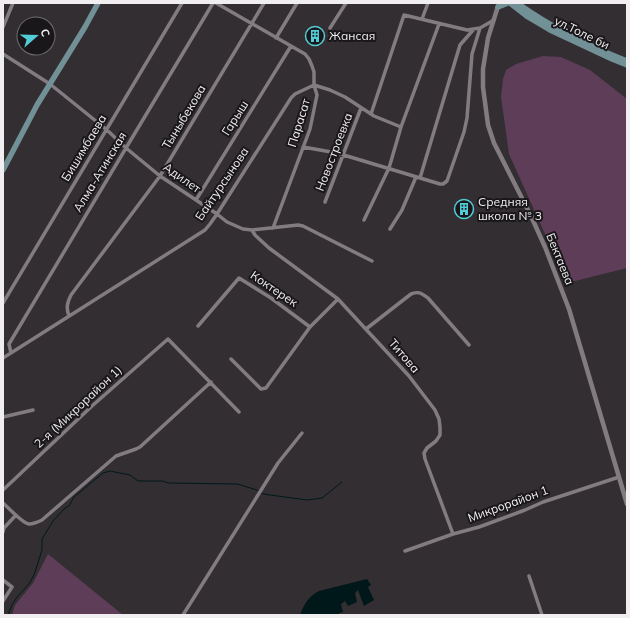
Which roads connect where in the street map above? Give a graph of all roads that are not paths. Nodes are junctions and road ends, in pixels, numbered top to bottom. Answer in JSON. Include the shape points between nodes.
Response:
{"nodes":[{"id":1,"x":13,"y":3,"type":"edge"},
{"id":2,"x":98,"y":3,"type":"edge"},
{"id":3,"x":182,"y":3,"type":"edge"},
{"id":4,"x":214,"y":3,"type":"edge"},
{"id":5,"x":264,"y":3,"type":"edge"},
{"id":6,"x":297,"y":3,"type":"edge"},
{"id":7,"x":346,"y":3,"type":"edge"},
{"id":8,"x":428,"y":3,"type":"edge"},
{"id":9,"x":509,"y":3,"type":"edge"},
{"id":10,"x":518,"y":4,"type":"edge"},
{"id":11,"x":498,"y":5,"type":"edge"},
{"id":12,"x":422,"y":20,"type":"junction"},
{"id":13,"x":494,"y":20,"type":"junction"},
{"id":14,"x":251,"y":24,"type":"junction"},
{"id":15,"x":439,"y":24,"type":"junction"},
{"id":16,"x":3,"y":27,"type":"edge"},
{"id":17,"x":330,"y":28,"type":"dead end"},
{"id":18,"x":480,"y":28,"type":"junction"},
{"id":19,"x":474,"y":29,"type":"junction"},
{"id":20,"x":276,"y":38,"type":"junction"},
{"id":21,"x":291,"y":46,"type":"junction"},
{"id":22,"x":3,"y":54,"type":"edge"},
{"id":23,"x":627,"y":61,"type":"edge"},
{"id":24,"x":627,"y":65,"type":"edge"},
{"id":25,"x":50,"y":84,"type":"junction"},
{"id":26,"x":314,"y":85,"type":"junction"},
{"id":27,"x":361,"y":108,"type":"junction"},
{"id":28,"x":371,"y":114,"type":"junction"},
{"id":29,"x":401,"y":127,"type":"junction"},
{"id":30,"x":107,"y":130,"type":"junction"},
{"id":31,"x":303,"y":147,"type":"junction"},
{"id":32,"x":126,"y":148,"type":"junction"},
{"id":33,"x":344,"y":155,"type":"junction"},
{"id":34,"x":389,"y":168,"type":"junction"},
{"id":35,"x":3,"y":170,"type":"edge"},
{"id":36,"x":160,"y":176,"type":"junction"},
{"id":37,"x":418,"y":177,"type":"junction"},
{"id":38,"x":196,"y":200,"type":"junction"},
{"id":39,"x":325,"y":202,"type":"dead end"},
{"id":40,"x":217,"y":214,"type":"junction"},
{"id":41,"x":364,"y":220,"type":"dead end"},
{"id":42,"x":273,"y":228,"type":"junction"},
{"id":43,"x":390,"y":229,"type":"dead end"},
{"id":44,"x":252,"y":230,"type":"junction"},
{"id":45,"x":372,"y":261,"type":"dead end"},
{"id":46,"x":338,"y":299,"type":"junction"},
{"id":47,"x":3,"y":303,"type":"edge"},
{"id":48,"x":69,"y":316,"type":"junction"},
{"id":49,"x":198,"y":326,"type":"dead end"},
{"id":50,"x":310,"y":327,"type":"junction"},
{"id":51,"x":366,"y":329,"type":"junction"},
{"id":52,"x":469,"y":345,"type":"dead end"},
{"id":53,"x":11,"y":353,"type":"junction"},
{"id":54,"x":3,"y":358,"type":"edge"},
{"id":55,"x":231,"y":359,"type":"dead end"},
{"id":56,"x":211,"y":382,"type":"junction"},
{"id":57,"x":33,"y":410,"type":"dead end"},
{"id":58,"x":239,"y":412,"type":"dead end"},
{"id":59,"x":3,"y":417,"type":"edge"},
{"id":60,"x":302,"y":433,"type":"dead end"},
{"id":61,"x":619,"y":477,"type":"junction"},
{"id":62,"x":3,"y":490,"type":"edge"},
{"id":63,"x":3,"y":502,"type":"edge"},
{"id":64,"x":627,"y":504,"type":"edge"},
{"id":65,"x":16,"y":515,"type":"junction"},
{"id":66,"x":3,"y":532,"type":"edge"},
{"id":67,"x":453,"y":534,"type":"junction"},
{"id":68,"x":405,"y":551,"type":"dead end"},
{"id":69,"x":529,"y":576,"type":"dead end"},
{"id":70,"x":3,"y":580,"type":"edge"},
{"id":71,"x":3,"y":600,"type":"edge"},
{"id":72,"x":183,"y":615,"type":"edge"},
{"id":73,"x":542,"y":615,"type":"edge"}],
"edges":[{"from":1,"to":16,"type":"street"},
{"from":2,"to":25,"type":"main road"},
{"from":3,"to":30,"type":"street","name":"Бишимбаева"},
{"from":4,"to":14,"type":"street","name":"Парасат"},
{"from":4,"to":32,"type":"street","name":"Алма-Атинская"},
{"from":5,"to":14,"type":"street","name":"Тыныбекова"},
{"from":6,"to":20,"type":"street"},
{"from":7,"to":17,"type":"street"},
{"from":8,"to":12,"type":"street"},
{"from":9,"to":11,"type":"main road"},
{"from":9,"to":24,"type":"main road","name":"ул.Толе би","via":[[550,30]]},
{"from":10,"to":23,"type":"main road","name":"ул.Толе би","via":[[552,26]]},
{"from":11,"to":13,"type":"street","name":"Бектаева"},
{"from":12,"to":15,"type":"street"},
{"from":12,"to":28,"type":"street","via":[[404,15]]},
{"from":13,"to":18,"type":"street"},
{"from":13,"to":61,"type":"street","name":"Бектаева","via":[[483,69],[488,125],[494,143],[545,246],[569,308]]},
{"from":14,"to":20,"type":"street","name":"Парасат"},
{"from":14,"to":36,"type":"street","name":"Тыныбекова"},
{"from":15,"to":19,"type":"street"},
{"from":15,"to":29,"type":"street"},
{"from":18,"to":19,"type":"street"},
{"from":18,"to":37,"type":"street","via":[[472,54],[464,132],[447,181],[440,184]]},
{"from":19,"to":37,"type":"street","via":[[460,45]]},
{"from":20,"to":21,"type":"street","name":"Парасат"},
{"from":21,"to":26,"type":"street","name":"Парасат","via":[[309,59],[314,72]]},
{"from":21,"to":38,"type":"street","name":"Гарыш"},
{"from":22,"to":25,"type":"street","name":"Адилет"},
{"from":25,"to":30,"type":"street","name":"Адилет"},
{"from":25,"to":35,"type":"main road"},
{"from":26,"to":27,"type":"street","via":[[345,97]]},
{"from":26,"to":31,"type":"street","name":"Парасат","via":[[317,95],[310,129]]},
{"from":26,"to":40,"type":"street","name":"Байтурсынова","via":[[291,98]]},
{"from":27,"to":28,"type":"street"},
{"from":27,"to":33,"type":"street","name":"Новостроевка"},
{"from":28,"to":29,"type":"street"},
{"from":29,"to":34,"type":"street"},
{"from":30,"to":32,"type":"street","name":"Адилет"},
{"from":30,"to":47,"type":"street","name":"Бишимбаева"},
{"from":31,"to":33,"type":"street"},
{"from":31,"to":42,"type":"street","name":"Парасат"},
{"from":32,"to":36,"type":"street","name":"Адилет"},
{"from":32,"to":53,"type":"street","name":"Алма-Атинская","via":[[9,344]]},
{"from":33,"to":34,"type":"street"},
{"from":33,"to":39,"type":"street","name":"Новостроевка"},
{"from":34,"to":37,"type":"street"},
{"from":34,"to":41,"type":"street"},
{"from":36,"to":38,"type":"street","name":"Адилет"},
{"from":36,"to":48,"type":"street","name":"Тыныбекова","via":[[71,295],[67,303]]},
{"from":37,"to":43,"type":"street"},
{"from":38,"to":40,"type":"street","name":"Адилет"},
{"from":40,"to":44,"type":"street","name":"Адилет","via":[[235,226]]},
{"from":40,"to":48,"type":"street","name":"Байтурсынова","via":[[205,230]]},
{"from":42,"to":44,"type":"street","name":"Адилет"},
{"from":42,"to":45,"type":"street","name":"Адилет","via":[[303,226]]},
{"from":44,"to":46,"type":"street","name":"Титова","via":[[269,248]]},
{"from":46,"to":50,"type":"street"},
{"from":46,"to":51,"type":"street","name":"Титова"},
{"from":48,"to":53,"type":"street","name":"Байтурсынова"},
{"from":49,"to":50,"type":"street","name":"Коктерек","via":[[239,278]]},
{"from":50,"to":55,"type":"street","via":[[266,388],[260,389]]},
{"from":51,"to":52,"type":"street","via":[[417,292],[428,298]]},
{"from":51,"to":67,"type":"street","name":"Титова","via":[[409,376],[438,416],[440,435],[424,453]]},
{"from":53,"to":54,"type":"street","name":"Байтурсынова"},
{"from":56,"to":58,"type":"street"},
{"from":56,"to":62,"type":"street","name":"2-я (Микрорайон 1)","via":[[168,339]]},
{"from":56,"to":65,"type":"street","via":[[140,447],[116,456],[42,520],[28,524]]},
{"from":57,"to":59,"type":"street"},
{"from":60,"to":72,"type":"street","via":[[278,463]]},
{"from":61,"to":64,"type":"street","name":"Бектаева"},
{"from":61,"to":67,"type":"street","name":"Микрорайон 1"},
{"from":63,"to":65,"type":"street"},
{"from":65,"to":66,"type":"street"},
{"from":67,"to":68,"type":"street","name":"Микрорайон 1"},
{"from":69,"to":73,"type":"street"},
{"from":70,"to":71,"type":"street","via":[[12,587]]}]}
